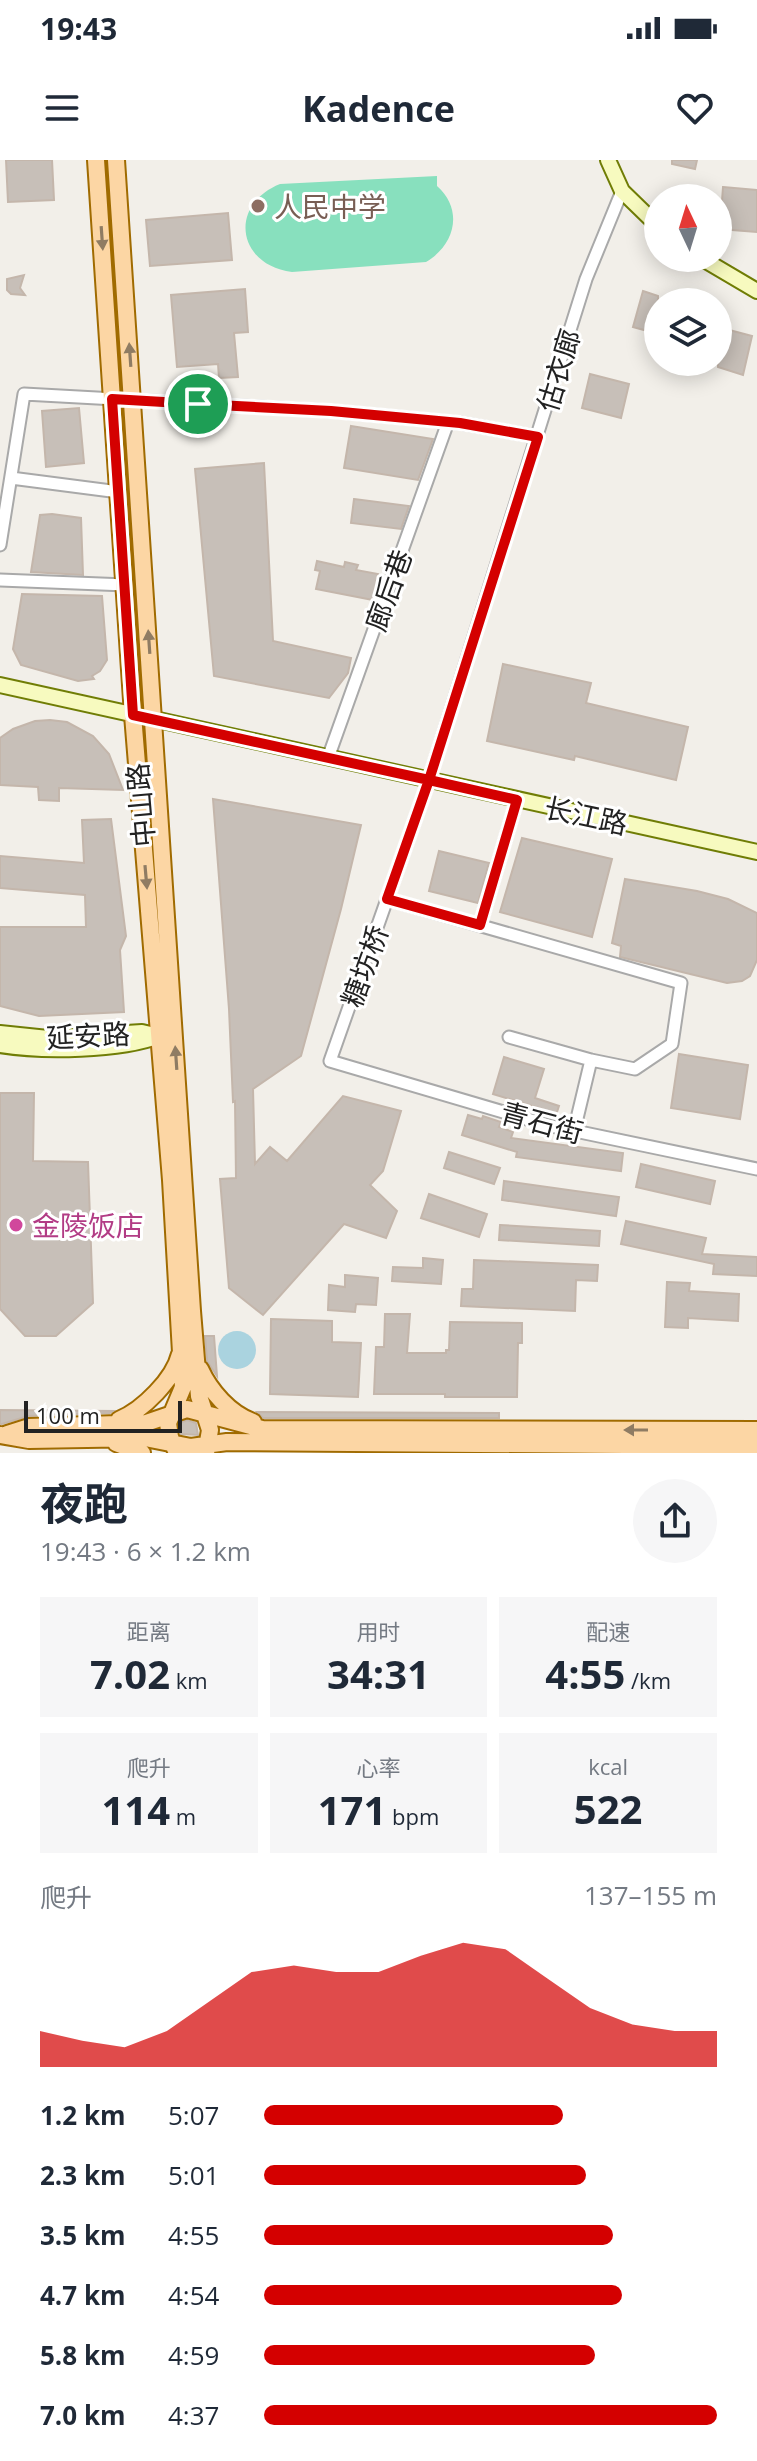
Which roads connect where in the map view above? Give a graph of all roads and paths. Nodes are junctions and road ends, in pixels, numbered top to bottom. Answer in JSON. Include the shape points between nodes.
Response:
{"nodes":[{"id":1,"x":96,"y":160,"type":"edge"},
{"id":2,"x":116,"y":160,"type":"edge"},
{"id":3,"x":608,"y":160,"type":"edge"},
{"id":4,"x":622,"y":191,"type":"junction"},
{"id":5,"x":644,"y":212,"type":"edge"},
{"id":6,"x":725,"y":272,"type":"edge"},
{"id":7,"x":757,"y":291,"type":"edge"},
{"id":8,"x":112,"y":399,"type":"junction"},
{"id":9,"x":133,"y":400,"type":"junction"},
{"id":10,"x":448,"y":422,"type":"junction"},
{"id":11,"x":538,"y":437,"type":"junction"},
{"id":12,"x":11,"y":478,"type":"junction"},
{"id":13,"x":119,"y":492,"type":"junction"},
{"id":14,"x":0,"y":545,"type":"edge"},
{"id":15,"x":0,"y":580,"type":"edge"},
{"id":16,"x":126,"y":585,"type":"junction"},
{"id":17,"x":0,"y":685,"type":"edge"},
{"id":18,"x":133,"y":715,"type":"junction"},
{"id":19,"x":154,"y":720,"type":"junction"},
{"id":20,"x":328,"y":758,"type":"junction"},
{"id":21,"x":429,"y":780,"type":"junction"},
{"id":22,"x":517,"y":800,"type":"junction"},
{"id":23,"x":757,"y":852,"type":"edge"},
{"id":24,"x":387,"y":899,"type":"junction"},
{"id":25,"x":480,"y":925,"type":"junction"},
{"id":26,"x":0,"y":1033,"type":"edge"},
{"id":27,"x":159,"y":1036,"type":"junction"},
{"id":28,"x":509,"y":1037,"type":"dead end"},
{"id":29,"x":0,"y":1045,"type":"edge"},
{"id":30,"x":591,"y":1060,"type":"junction"},
{"id":31,"x":330,"y":1061,"type":"joint"},
{"id":32,"x":574,"y":1131,"type":"dead end"},
{"id":33,"x":757,"y":1169,"type":"edge"},
{"id":34,"x":188,"y":1352,"type":"junction"},
{"id":35,"x":171,"y":1415,"type":"junction"},
{"id":36,"x":757,"y":1430,"type":"edge"},
{"id":37,"x":102,"y":1432,"type":"junction"},
{"id":38,"x":3,"y":1435,"type":"edge"},
{"id":39,"x":207,"y":1435,"type":"edge"},
{"id":40,"x":282,"y":1436,"type":"junction"},
{"id":41,"x":757,"y":1446,"type":"edge"},
{"id":42,"x":176,"y":1449,"type":"edge"},
{"id":43,"x":646,"y":1449,"type":"edge"},
{"id":44,"x":142,"y":1453,"type":"edge"},
{"id":45,"x":257,"y":1453,"type":"edge"}],
"edges":[{"from":1,"to":8,"type":"main road","name":"中山路","one_way":true},
{"from":9,"to":2,"type":"main road","name":"中山路","one_way":true},
{"from":3,"to":4,"type":"main road"},
{"from":4,"to":5,"type":"main road"},
{"from":4,"to":11,"type":"street","name":"估衣廊","via":[[586,279]]},
{"from":6,"to":7,"type":"main road"},
{"from":8,"to":9,"type":"street"},
{"from":8,"to":12,"type":"street","via":[[24,394]]},
{"from":8,"to":13,"type":"main road","name":"中山路"},
{"from":9,"to":10,"type":"street"},
{"from":19,"to":9,"type":"main road","name":"中山路","one_way":true},
{"from":10,"to":11,"type":"street"},
{"from":10,"to":20,"type":"street","name":"廊后巷"},
{"from":11,"to":21,"type":"street","name":"估衣廊"},
{"from":12,"to":13,"type":"street"},
{"from":12,"to":14,"type":"street"},
{"from":13,"to":16,"type":"main road","name":"中山路"},
{"from":15,"to":16,"type":"street"},
{"from":16,"to":18,"type":"main road","name":"中山路"},
{"from":17,"to":18,"type":"main road","name":"长江路"},
{"from":18,"to":19,"type":"main road","name":"长江路"},
{"from":18,"to":27,"type":"main road","name":"中山路","one_way":true},
{"from":19,"to":20,"type":"main road","name":"长江路"},
{"from":34,"to":19,"type":"main road","name":"中山路","one_way":true},
{"from":20,"to":21,"type":"main road","name":"长江路"},
{"from":21,"to":22,"type":"main road","name":"长江路"},
{"from":21,"to":24,"type":"street","name":"糖坊桥"},
{"from":22,"to":23,"type":"main road","name":"长江路"},
{"from":22,"to":25,"type":"street"},
{"from":24,"to":25,"type":"street"},
{"from":24,"to":31,"type":"street","name":"糖坊桥"},
{"from":25,"to":30,"type":"street","via":[[681,983],[672,1044],[635,1069]]},
{"from":26,"to":27,"type":"main road","name":"延安路","via":[[48,1038],[142,1032]]},
{"from":27,"to":29,"type":"main road","name":"延安路","via":[[45,1050]]},
{"from":27,"to":34,"type":"main road","name":"中山路"},
{"from":28,"to":30,"type":"street"},
{"from":30,"to":32,"type":"street"},
{"from":31,"to":33,"type":"street","name":"青石街","via":[[551,1126]]},
{"from":34,"to":35,"type":"main road","name":"中山路","via":[[183,1387]]},
{"from":34,"to":37,"type":"main road","via":[[141,1408]]},
{"from":34,"to":39,"type":"main road","name":"中山路"},
{"from":34,"to":40,"type":"main road","via":[[220,1399],[244,1418]]},
{"from":35,"to":37,"type":"main road"},
{"from":35,"to":39,"type":"main road","via":[[187,1409]]},
{"from":35,"to":42,"type":"main road","name":"中山路","via":[[168,1431]]},
{"from":36,"to":40,"type":"main road","one_way":true},
{"from":37,"to":38,"type":"main road","via":[[29,1427]]},
{"from":37,"to":42,"type":"main road"},
{"from":37,"to":44,"type":"main road"},
{"from":39,"to":40,"type":"main road","via":[[227,1442]]},
{"from":39,"to":40,"type":"main road","via":[[248,1426]]},
{"from":39,"to":42,"type":"main road","via":[[191,1447]]},
{"from":40,"to":43,"type":"main road"},
{"from":40,"to":45,"type":"main road"},
{"from":41,"to":43,"type":"main road"}]}
